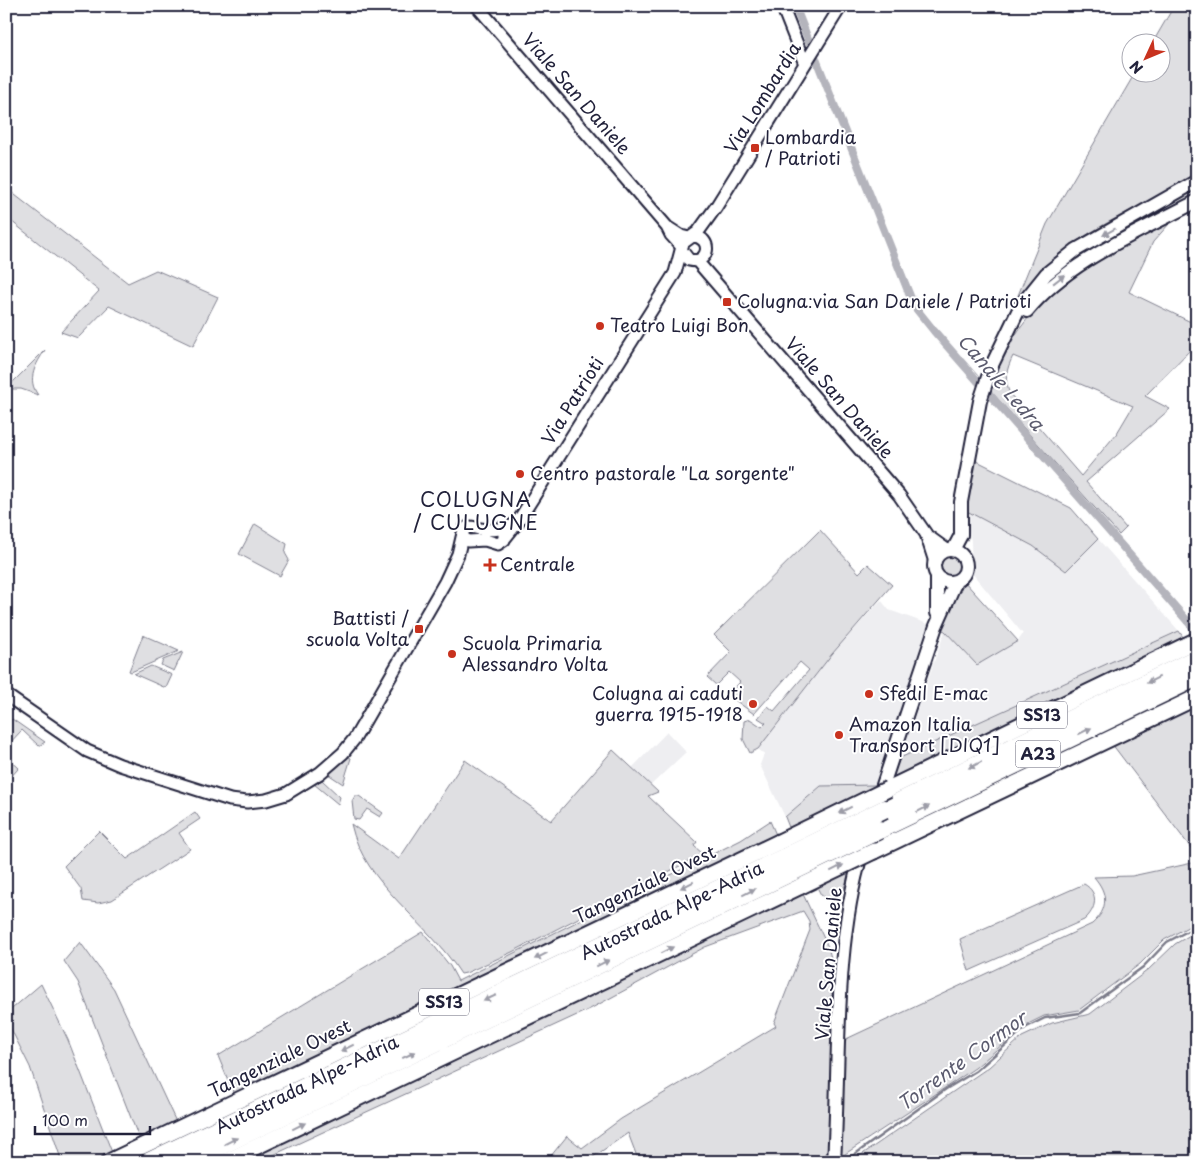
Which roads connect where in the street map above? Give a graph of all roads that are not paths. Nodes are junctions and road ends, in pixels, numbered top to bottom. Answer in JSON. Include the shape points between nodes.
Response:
{"nodes":[{"id":1,"x":477,"y":6,"type":"edge"},
{"id":2,"x":782,"y":6,"type":"edge"},
{"id":3,"x":841,"y":6,"type":"edge"},
{"id":4,"x":806,"y":62,"type":"junction"},
{"id":5,"x":1197,"y":181,"type":"edge"},
{"id":6,"x":1197,"y":201,"type":"edge"},
{"id":7,"x":1143,"y":213,"type":"junction"},
{"id":8,"x":1150,"y":226,"type":"junction"},
{"id":9,"x":693,"y":249,"type":"junction"},
{"id":10,"x":1004,"y":341,"type":"junction"},
{"id":11,"x":961,"y":519,"type":"junction"},
{"id":12,"x":926,"y":534,"type":"junction"},
{"id":13,"x":950,"y":550,"type":"junction"},
{"id":14,"x":966,"y":561,"type":"junction"},
{"id":15,"x":936,"y":568,"type":"junction"},
{"id":16,"x":956,"y":581,"type":"junction"},
{"id":17,"x":936,"y":626,"type":"junction"},
{"id":18,"x":1196,"y":647,"type":"edge"},
{"id":19,"x":1197,"y":678,"type":"edge"},
{"id":20,"x":6,"y":695,"type":"edge"},
{"id":21,"x":1197,"y":697,"type":"edge"},
{"id":22,"x":790,"y":863,"type":"junction"},
{"id":23,"x":109,"y":1162,"type":"edge"},
{"id":24,"x":148,"y":1162,"type":"edge"},
{"id":25,"x":187,"y":1162,"type":"edge"},
{"id":26,"x":224,"y":1162,"type":"edge"},
{"id":27,"x":834,"y":1162,"type":"edge"}],
"edges":[{"from":1,"to":9,"type":"street","name":"Viale San Daniele","via":[[667,226]]},
{"from":2,"to":4,"type":"street"},
{"from":3,"to":4,"type":"street","name":"Via Lombardia"},
{"from":4,"to":9,"type":"street","name":"Via Lombardia"},
{"from":5,"to":7,"type":"main road"},
{"from":6,"to":8,"type":"main road"},
{"from":7,"to":8,"type":"main road"},
{"from":7,"to":10,"type":"main road","one_way":true,"via":[[1076,250],[1046,274],[1021,305]]},
{"from":10,"to":8,"type":"main road","one_way":true,"via":[[1034,302],[1061,277]]},
{"from":9,"to":12,"type":"street","name":"Viale San Daniele","via":[[721,289],[899,495]]},
{"from":9,"to":20,"type":"street","name":"Via Patrioti","via":[[675,272],[517,523],[503,533],[470,526],[445,582],[355,738],[320,773],[286,794],[266,800],[230,800],[120,765],[74,743]]},
{"from":10,"to":11,"type":"main road","via":[[979,406],[961,502]]},
{"from":11,"to":13,"type":"main road","via":[[961,535]]},
{"from":11,"to":14,"type":"main road","via":[[967,541]]},
{"from":12,"to":13,"type":"street","name":"Viale San Daniele","via":[[939,546]]},
{"from":12,"to":15,"type":"street","name":"Viale San Daniele"},
{"from":13,"to":14,"type":"main road","name":"Viale San Daniele","via":[[960,553]]},
{"from":13,"to":15,"type":"main road","via":[[940,554]]},
{"from":14,"to":16,"type":"main road","name":"Viale San Daniele","via":[[965,573]]},
{"from":15,"to":16,"type":"main road","via":[[946,582]]},
{"from":15,"to":17,"type":"main road","name":"Viale San Daniele"},
{"from":16,"to":17,"type":"main road","name":"Viale San Daniele"},
{"from":17,"to":27,"type":"main road","name":"Viale San Daniele","via":[[852,887],[843,969]]},
{"from":18,"to":22,"type":"highway","name":"Autostrada Alpe-Adria","number":"A23","one_way":true,"bridge":true,"via":[[884,809]]},
{"from":18,"to":22,"type":"highway","name":"Tangenziale Ovest","number":"SS13","one_way":true,"bridge":true,"via":[[888,789]]},
{"from":22,"to":19,"type":"highway","name":"Autostrada Alpe-Adria","number":"A23","one_way":true,"bridge":true,"via":[[879,830]]},
{"from":22,"to":21,"type":"highway","name":"Tangenziale Ovest","number":"SS13","one_way":true,"bridge":true,"via":[[874,850]]},
{"from":22,"to":23,"type":"highway","name":"Tangenziale Ovest","number":"SS13","one_way":true},
{"from":22,"to":24,"type":"highway","name":"Autostrada Alpe-Adria","number":"A23","one_way":true},
{"from":25,"to":22,"type":"highway","name":"Autostrada Alpe-Adria","number":"A23","one_way":true},
{"from":26,"to":22,"type":"highway","name":"Tangenziale Ovest","number":"SS13","one_way":true}]}
